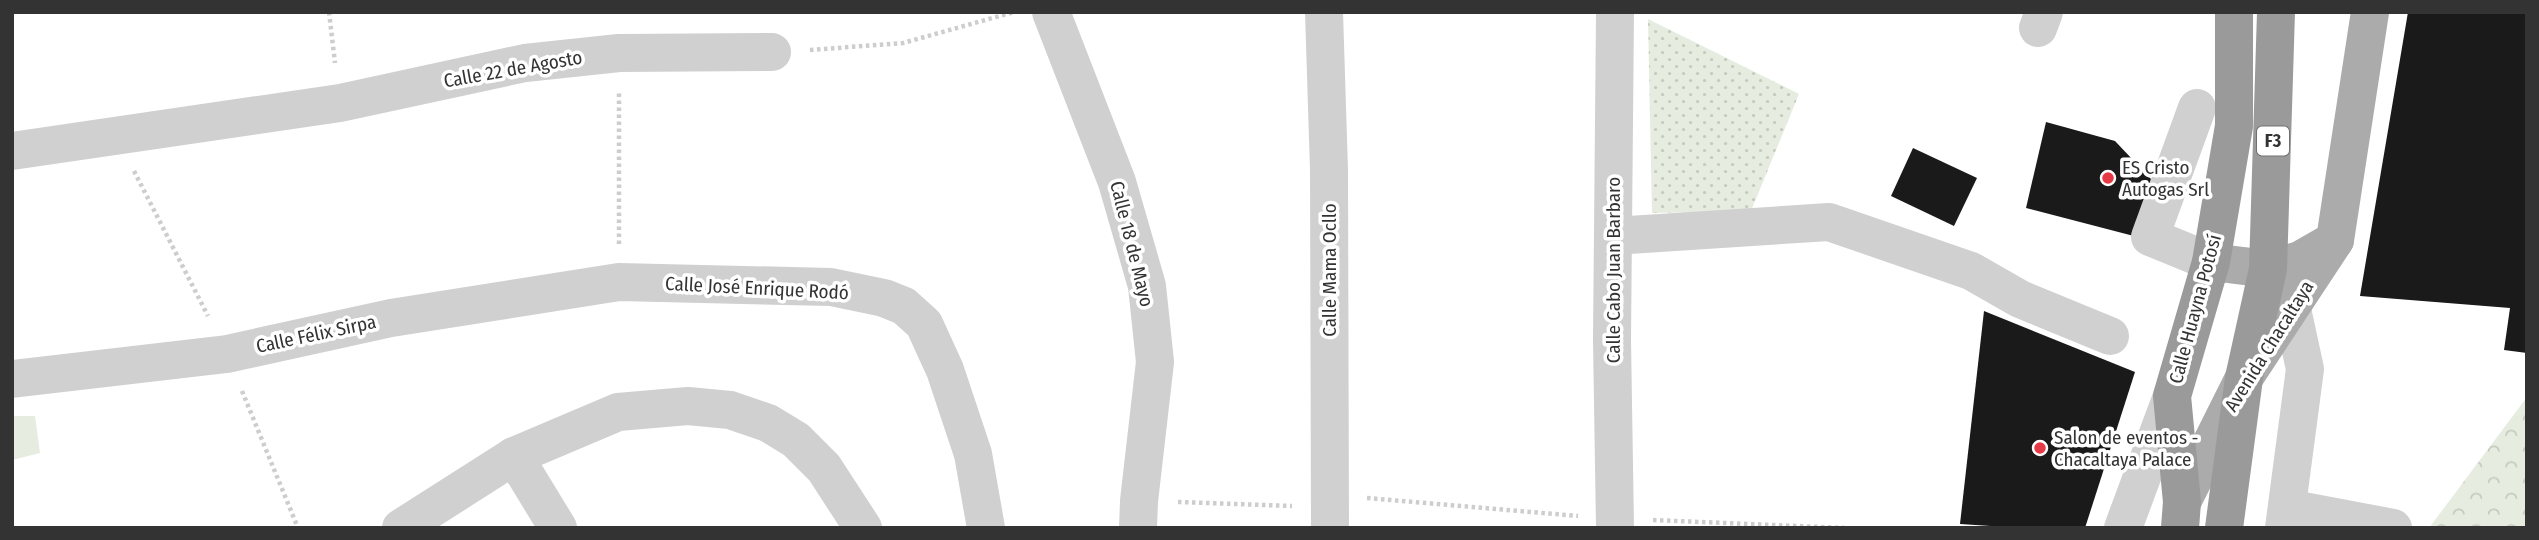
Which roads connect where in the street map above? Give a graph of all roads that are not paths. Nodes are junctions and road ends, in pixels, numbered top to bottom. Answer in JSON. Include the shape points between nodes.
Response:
{"nodes":[{"id":1,"x":1051,"y":12,"type":"edge"},
{"id":2,"x":1324,"y":12,"type":"edge"},
{"id":3,"x":1615,"y":12,"type":"edge"},
{"id":4,"x":2234,"y":12,"type":"edge"},
{"id":5,"x":2276,"y":12,"type":"edge"},
{"id":6,"x":2370,"y":12,"type":"edge"},
{"id":7,"x":772,"y":52,"type":"road end"},
{"id":8,"x":2197,"y":108,"type":"dead end"},
{"id":9,"x":12,"y":151,"type":"edge"},
{"id":10,"x":1613,"y":236,"type":"junction"},
{"id":11,"x":2336,"y":240,"type":"junction"},
{"id":12,"x":2210,"y":262,"type":"junction"},
{"id":13,"x":2268,"y":269,"type":"junction"},
{"id":14,"x":619,"y":282,"type":"joint"},
{"id":15,"x":2292,"y":309,"type":"junction"},
{"id":16,"x":2110,"y":336,"type":"dead end"},
{"id":17,"x":2244,"y":378,"type":"junction"},
{"id":18,"x":12,"y":379,"type":"edge"},
{"id":19,"x":2172,"y":396,"type":"junction"},
{"id":20,"x":514,"y":456,"type":"junction"},
{"id":21,"x":1330,"y":510,"type":"edge"},
{"id":22,"x":1139,"y":514,"type":"edge"},
{"id":23,"x":2286,"y":518,"type":"edge"},
{"id":24,"x":2176,"y":519,"type":"edge"},
{"id":25,"x":1615,"y":524,"type":"edge"},
{"id":26,"x":401,"y":528,"type":"edge"},
{"id":27,"x":558,"y":528,"type":"edge"},
{"id":28,"x":863,"y":528,"type":"edge"},
{"id":29,"x":986,"y":528,"type":"edge"},
{"id":30,"x":2123,"y":528,"type":"edge"},
{"id":31,"x":2224,"y":528,"type":"edge"},
{"id":32,"x":2393,"y":528,"type":"edge"}],
"edges":[{"from":1,"to":22,"type":"street","name":"Calle 18 de Mayo","via":[[1118,182],[1147,286],[1155,362]]},
{"from":2,"to":21,"type":"street","name":"Calle Mama Ocllo"},
{"from":3,"to":10,"type":"street","name":"Calle Cabo Juan Barbaro"},
{"from":4,"to":12,"type":"highway","name":"Calle Huayna Potosí","number":"F3","via":[[2234,126]]},
{"from":5,"to":13,"type":"highway","number":"F3"},
{"from":6,"to":11,"type":"main road","name":"Avenida Chacaltaya"},
{"from":7,"to":9,"type":"street","name":"Calle 22 de Agosto","via":[[619,53],[525,63],[340,103]]},
{"from":8,"to":12,"type":"street","via":[[2150,237]]},
{"from":10,"to":16,"type":"street","via":[[1829,222],[1971,271],[2020,299]]},
{"from":10,"to":25,"type":"street","name":"Calle Cabo Juan Barbaro"},
{"from":11,"to":13,"type":"main road","name":"Avenida Chacaltaya","via":[[2300,260]]},
{"from":11,"to":15,"type":"main road","name":"Avenida Chacaltaya"},
{"from":12,"to":13,"type":"main road","name":"Avenida Chacaltaya"},
{"from":12,"to":19,"type":"highway","name":"Calle Huayna Potosí","number":"F3"},
{"from":13,"to":15,"type":"street"},
{"from":13,"to":17,"type":"highway","number":"F3"},
{"from":14,"to":18,"type":"street","name":"Calle Félix Sirpa","via":[[391,318],[226,354]]},
{"from":14,"to":29,"type":"street","name":"Calle José Enrique Rodó","via":[[831,288],[904,306],[924,324],[945,370],[972,454]]},
{"from":15,"to":17,"type":"main road","name":"Avenida Chacaltaya"},
{"from":15,"to":23,"type":"street","via":[[2305,369]]},
{"from":17,"to":24,"type":"main road","name":"Avenida Chacaltaya"},
{"from":17,"to":31,"type":"highway","number":"F3"},
{"from":19,"to":24,"type":"highway","number":"F3"},
{"from":19,"to":30,"type":"street"},
{"from":20,"to":26,"type":"street"},
{"from":20,"to":27,"type":"street"},
{"from":20,"to":28,"type":"street","via":[[618,412],[688,406],[730,410],[768,423],[796,440],[824,468]]},
{"from":23,"to":32,"type":"street"}]}
